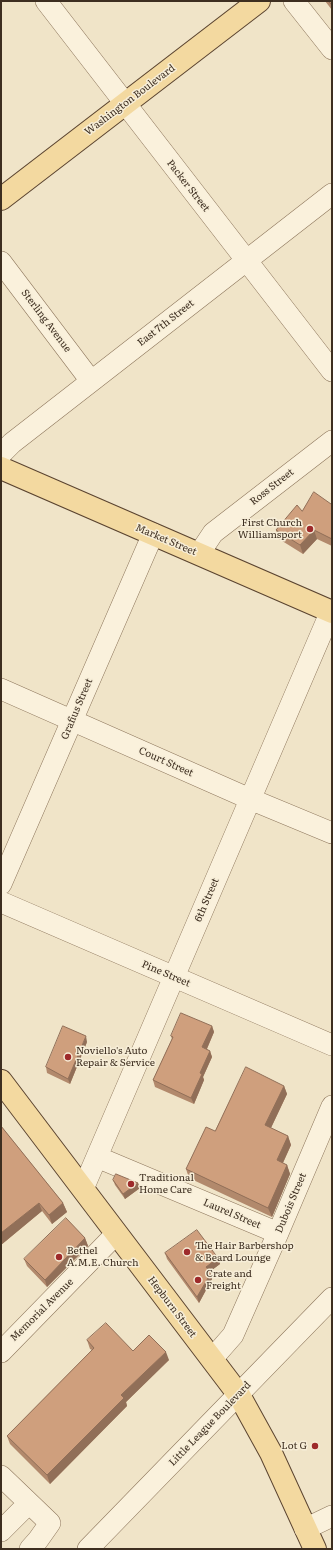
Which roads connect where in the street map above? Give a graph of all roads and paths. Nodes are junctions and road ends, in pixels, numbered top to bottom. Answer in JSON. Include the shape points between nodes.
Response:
{"nodes":[{"id":1,"x":46,"y":1,"type":"edge"},
{"id":2,"x":259,"y":1,"type":"edge"},
{"id":3,"x":294,"y":1,"type":"edge"},
{"id":4,"x":332,"y":49,"type":"edge"},
{"id":5,"x":125,"y":104,"type":"junction"},
{"id":6,"x":332,"y":194,"type":"edge"},
{"id":7,"x":1,"y":199,"type":"edge"},
{"id":8,"x":246,"y":261,"type":"junction"},
{"id":9,"x":1,"y":262,"type":"edge"},
{"id":10,"x":332,"y":371,"type":"edge"},
{"id":11,"x":91,"y":381,"type":"junction"},
{"id":12,"x":332,"y":441,"type":"edge"},
{"id":13,"x":1,"y":454,"type":"edge"},
{"id":14,"x":1,"y":468,"type":"edge"},
{"id":15,"x":152,"y":534,"type":"junction"},
{"id":16,"x":199,"y":554,"type":"junction"},
{"id":17,"x":331,"y":612,"type":"edge"},
{"id":18,"x":1,"y":689,"type":"edge"},
{"id":19,"x":72,"y":720,"type":"junction"},
{"id":20,"x":250,"y":799,"type":"junction"},
{"id":21,"x":332,"y":833,"type":"edge"},
{"id":22,"x":1,"y":884,"type":"edge"},
{"id":23,"x":1,"y":902,"type":"edge"},
{"id":24,"x":174,"y":977,"type":"junction"},
{"id":25,"x":332,"y":1045,"type":"edge"},
{"id":26,"x":1,"y":1081,"type":"edge"},
{"id":27,"x":332,"y":1106,"type":"edge"},
{"id":28,"x":97,"y":1157,"type":"junction"},
{"id":29,"x":83,"y":1189,"type":"junction"},
{"id":30,"x":278,"y":1233,"type":"junction"},
{"id":31,"x":116,"y":1234,"type":"junction"},
{"id":32,"x":332,"y":1298,"type":"edge"},
{"id":33,"x":1,"y":1352,"type":"edge"},
{"id":34,"x":212,"y":1359,"type":"junction"},
{"id":35,"x":239,"y":1395,"type":"junction"},
{"id":36,"x":1,"y":1476,"type":"edge"},
{"id":37,"x":29,"y":1503,"type":"junction"},
{"id":38,"x":332,"y":1516,"type":"edge"},
{"id":39,"x":305,"y":1529,"type":"junction"},
{"id":40,"x":1,"y":1531,"type":"edge"},
{"id":41,"x":30,"y":1549,"type":"edge"},
{"id":42,"x":88,"y":1549,"type":"edge"},
{"id":43,"x":315,"y":1549,"type":"edge"}],
"edges":[{"from":1,"to":5,"type":"street","name":"Packer Street"},
{"from":2,"to":5,"type":"main road","name":"Washington Boulevard"},
{"from":3,"to":4,"type":"street"},
{"from":5,"to":7,"type":"main road","name":"Washington Boulevard"},
{"from":5,"to":8,"type":"street","name":"Packer Street"},
{"from":6,"to":8,"type":"street","name":"East 7th Street"},
{"from":8,"to":10,"type":"street","name":"Packer Street"},
{"from":8,"to":11,"type":"street","name":"East 7th Street"},
{"from":9,"to":11,"type":"street","name":"Sterling Avenue"},
{"from":11,"to":13,"type":"street","name":"East 7th Street"},
{"from":12,"to":16,"type":"street","name":"Ross Street","via":[[213,533]]},
{"from":14,"to":15,"type":"main road","name":"Market Street"},
{"from":15,"to":16,"type":"main road","name":"Market Street"},
{"from":15,"to":19,"type":"street","name":"Grafius Street"},
{"from":16,"to":17,"type":"main road","name":"Market Street"},
{"from":17,"to":20,"type":"street","name":"6th Street"},
{"from":18,"to":19,"type":"street","name":"Court Street"},
{"from":19,"to":20,"type":"street","name":"Court Street"},
{"from":19,"to":22,"type":"street","name":"Grafius Street"},
{"from":20,"to":21,"type":"street","name":"Court Street"},
{"from":20,"to":24,"type":"street","name":"6th Street"},
{"from":23,"to":24,"type":"street","name":"Pine Street"},
{"from":24,"to":25,"type":"street","name":"Pine Street"},
{"from":24,"to":28,"type":"street","name":"6th Street"},
{"from":26,"to":29,"type":"main road","name":"Hepburn Street"},
{"from":27,"to":30,"type":"street","name":"Dubois Street"},
{"from":28,"to":29,"type":"street","name":"6th Street"},
{"from":28,"to":30,"type":"street","name":"Laurel Street"},
{"from":29,"to":31,"type":"main road","name":"Hepburn Street"},
{"from":30,"to":34,"type":"street","name":"Dubois Street","via":[[233,1335]]},
{"from":31,"to":33,"type":"street","name":"Memorial Avenue"},
{"from":31,"to":34,"type":"main road","name":"Hepburn Street"},
{"from":32,"to":35,"type":"street","name":"Little League Boulevard"},
{"from":34,"to":35,"type":"main road","name":"Hepburn Street"},
{"from":35,"to":39,"type":"main road","name":"Hepburn Street","via":[[271,1453]]},
{"from":35,"to":42,"type":"street","name":"Little League Boulevard"},
{"from":36,"to":37,"type":"street"},
{"from":37,"to":40,"type":"street"},
{"from":37,"to":41,"type":"street","via":[[50,1522]]},
{"from":38,"to":39,"type":"street"},
{"from":39,"to":43,"type":"main road","name":"Hepburn Street"}]}
